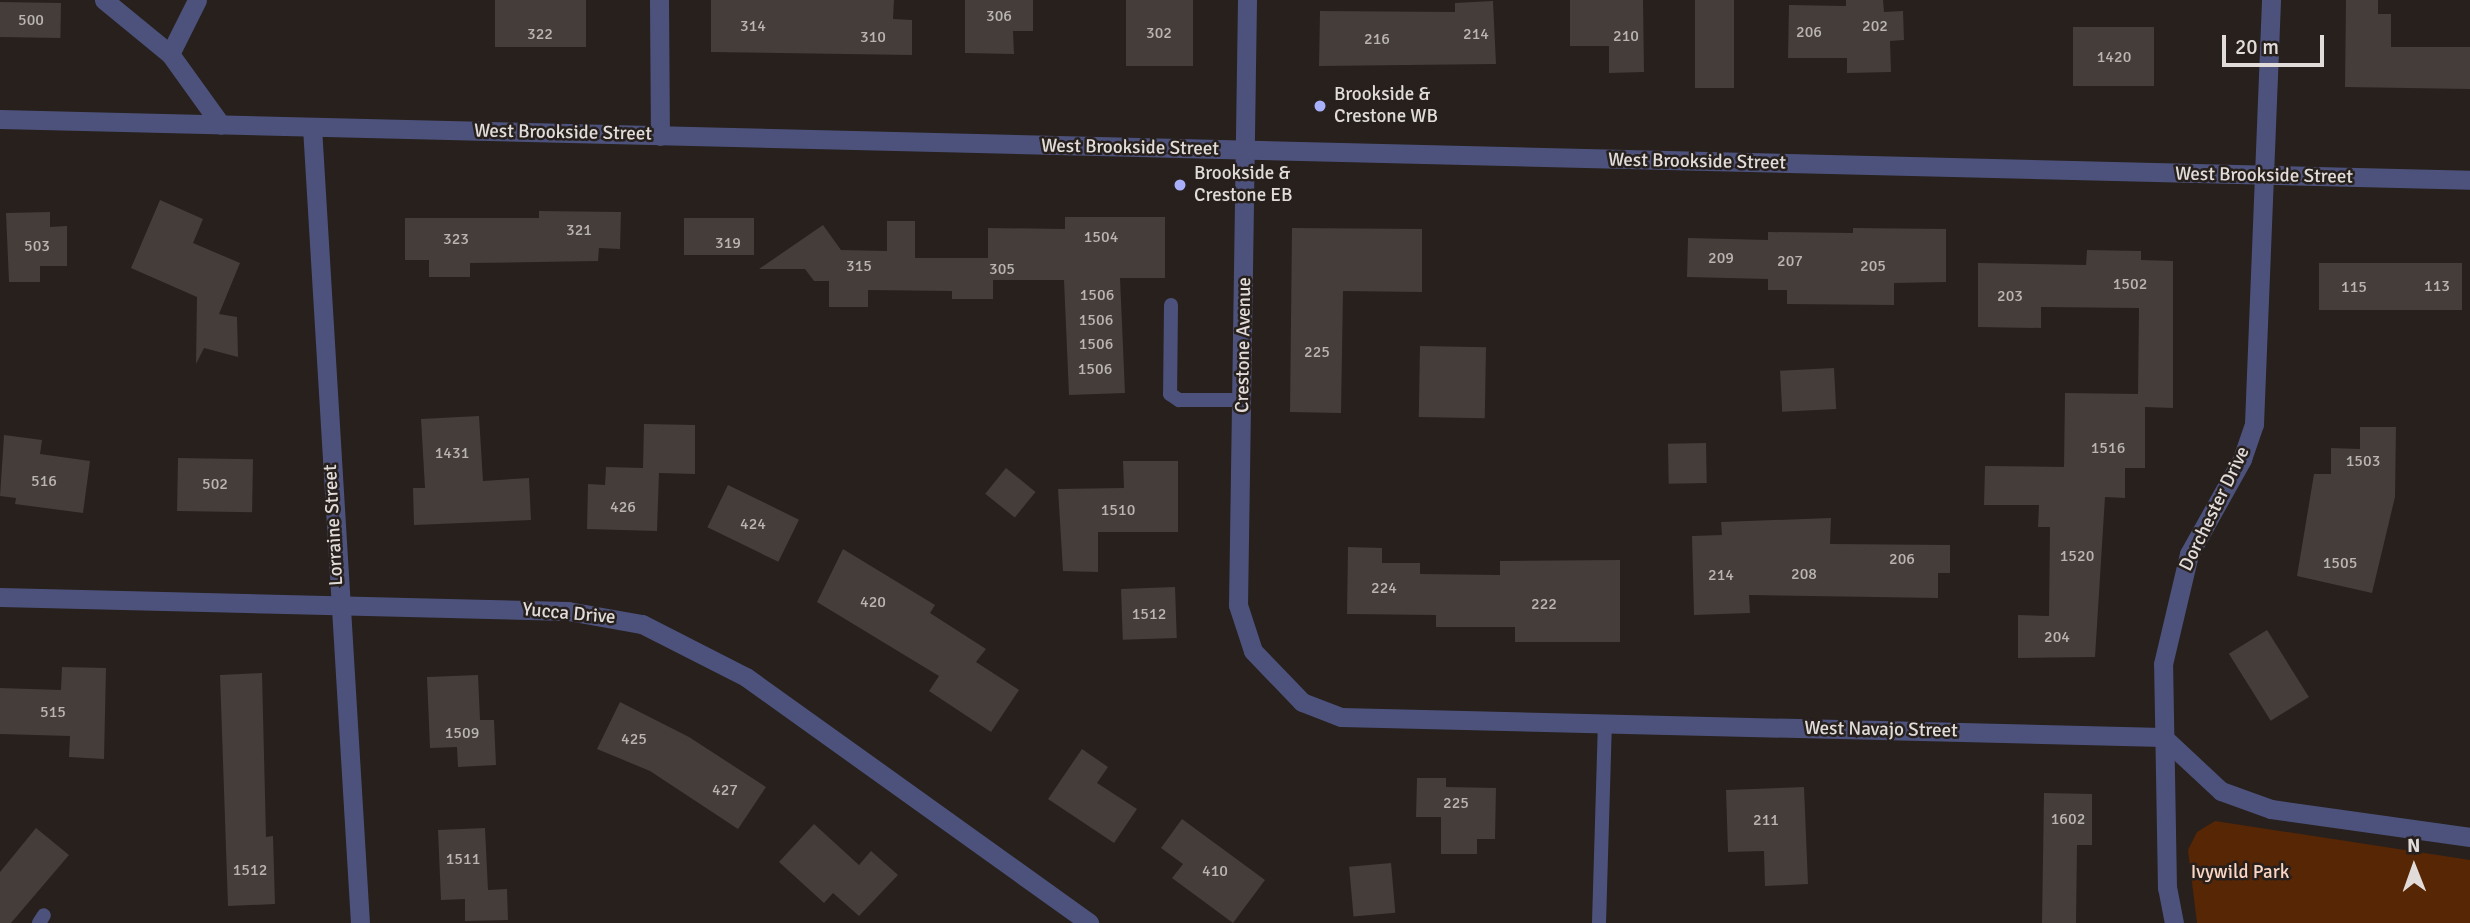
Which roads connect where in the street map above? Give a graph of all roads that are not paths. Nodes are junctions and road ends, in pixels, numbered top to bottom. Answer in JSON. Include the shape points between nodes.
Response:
{"nodes":[{"id":1,"x":104,"y":0,"type":"edge"},
{"id":2,"x":197,"y":0,"type":"edge"},
{"id":3,"x":659,"y":0,"type":"edge"},
{"id":4,"x":1247,"y":0,"type":"edge"},
{"id":5,"x":2271,"y":0,"type":"edge"},
{"id":6,"x":170,"y":54,"type":"junction"},
{"id":7,"x":0,"y":119,"type":"edge"},
{"id":8,"x":221,"y":125,"type":"junction"},
{"id":9,"x":313,"y":127,"type":"junction"},
{"id":10,"x":660,"y":136,"type":"junction"},
{"id":11,"x":1248,"y":151,"type":"junction"},
{"id":12,"x":2267,"y":177,"type":"junction"},
{"id":13,"x":2470,"y":180,"type":"edge"},
{"id":14,"x":1171,"y":305,"type":"dead end"},
{"id":15,"x":1243,"y":400,"type":"junction"},
{"id":16,"x":0,"y":597,"type":"edge"},
{"id":17,"x":339,"y":604,"type":"junction"},
{"id":18,"x":1276,"y":680,"type":"joint"},
{"id":19,"x":1605,"y":723,"type":"junction"},
{"id":20,"x":2163,"y":737,"type":"junction"},
{"id":21,"x":2470,"y":837,"type":"edge"},
{"id":22,"x":360,"y":923,"type":"edge"},
{"id":23,"x":1089,"y":923,"type":"edge"},
{"id":24,"x":1599,"y":923,"type":"edge"},
{"id":25,"x":2174,"y":923,"type":"edge"}],
"edges":[{"from":1,"to":6,"type":"street"},
{"from":2,"to":6,"type":"street"},
{"from":3,"to":10,"type":"street"},
{"from":4,"to":11,"type":"street","name":"Crestone Avenue"},
{"from":5,"to":12,"type":"street","name":"Dorchester Drive"},
{"from":6,"to":8,"type":"street"},
{"from":7,"to":8,"type":"street","name":"West Brookside Street"},
{"from":8,"to":9,"type":"street","name":"West Brookside Street"},
{"from":9,"to":10,"type":"street","name":"West Brookside Street"},
{"from":9,"to":17,"type":"street","name":"Lorraine Street"},
{"from":10,"to":11,"type":"street","name":"West Brookside Street"},
{"from":11,"to":12,"type":"street","name":"West Brookside Street"},
{"from":11,"to":15,"type":"street","name":"Crestone Avenue"},
{"from":12,"to":13,"type":"street","name":"West Brookside Street"},
{"from":12,"to":20,"type":"street","name":"Dorchester Drive","via":[[2254,424],[2242,459],[2189,554],[2173,607],[2163,664]]},
{"from":14,"to":15,"type":"lane","via":[[1170,394],[1179,400]]},
{"from":15,"to":18,"type":"street","name":"Crestone Avenue","via":[[1238,605],[1253,651]]},
{"from":16,"to":17,"type":"street","name":"Yucca Drive"},
{"from":17,"to":22,"type":"street","name":"Lorraine Street"},
{"from":17,"to":23,"type":"street","name":"Yucca Drive","via":[[568,611],[642,624],[746,677]]},
{"from":18,"to":19,"type":"street","name":"West Navajo Street","via":[[1302,702],[1341,717]]},
{"from":19,"to":20,"type":"street","name":"West Navajo Street"},
{"from":19,"to":24,"type":"lane"},
{"from":20,"to":21,"type":"street","via":[[2221,791],[2271,809]]},
{"from":20,"to":25,"type":"street","name":"Dorchester Drive","via":[[2166,888]]}]}
